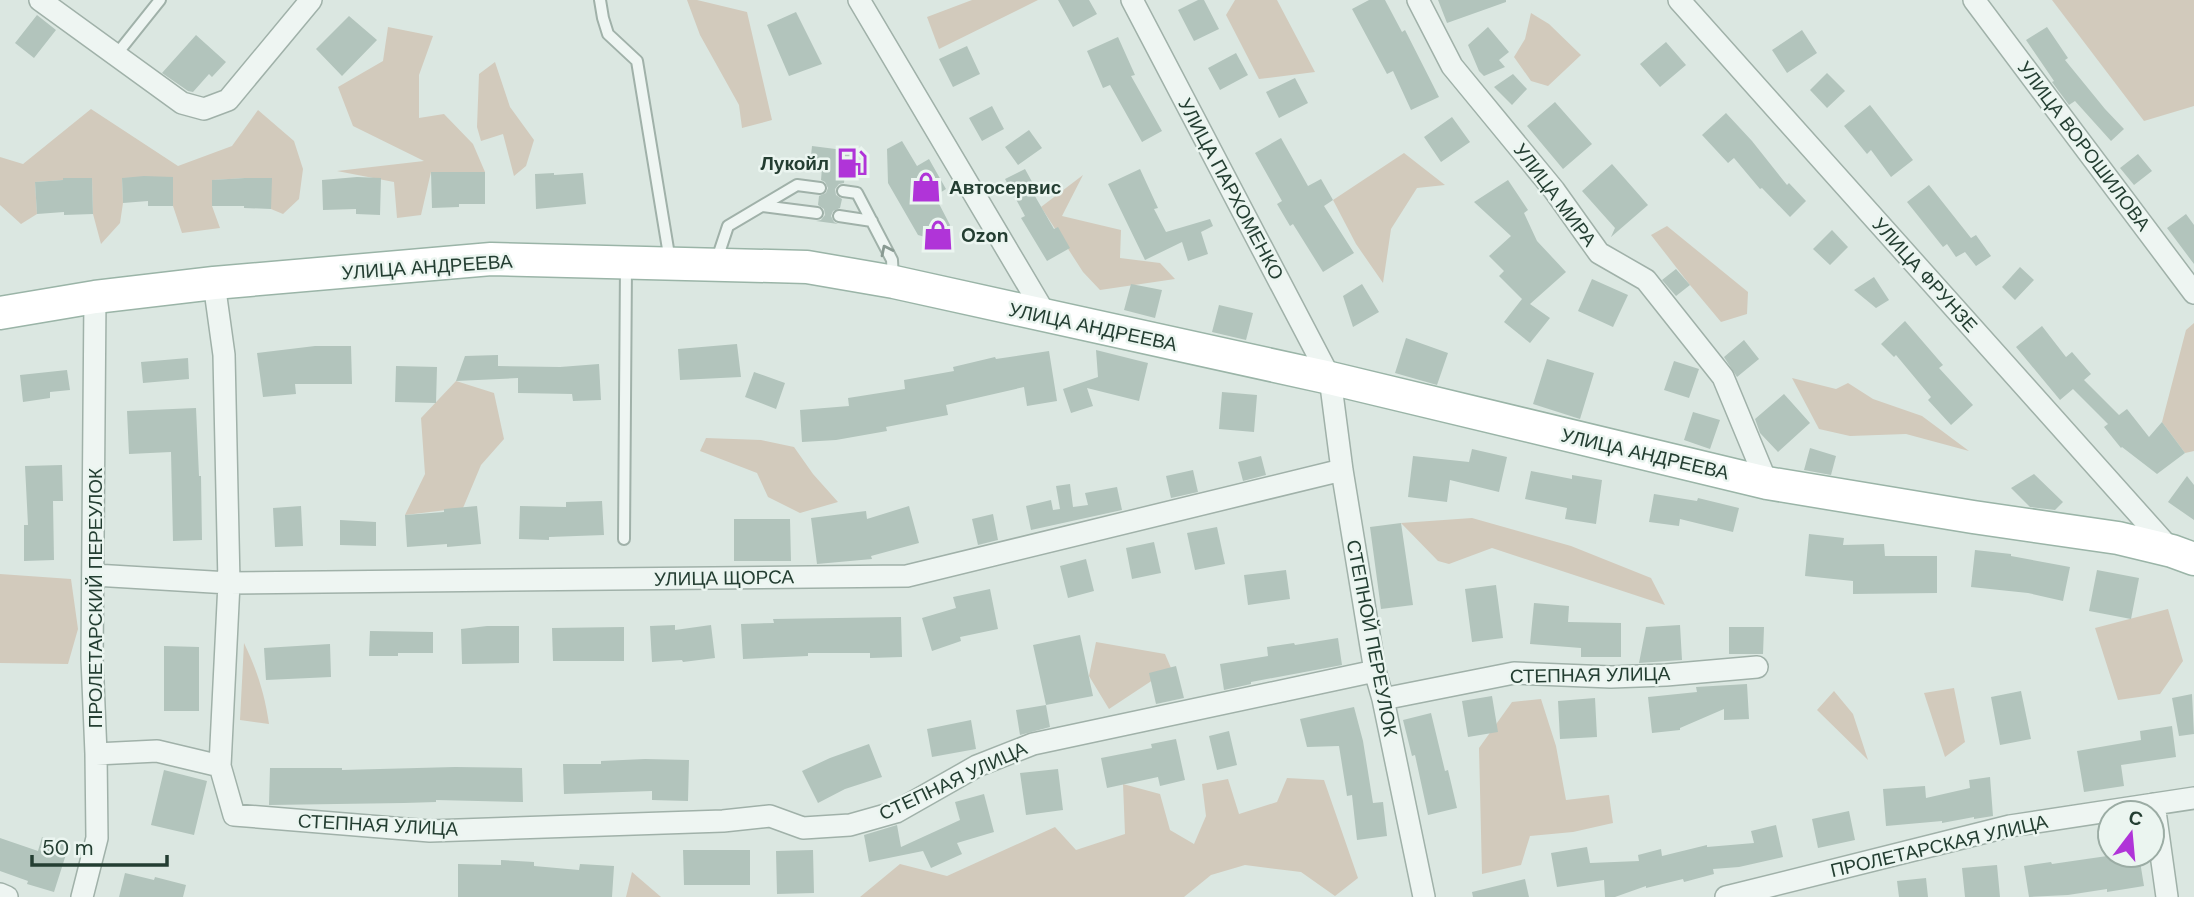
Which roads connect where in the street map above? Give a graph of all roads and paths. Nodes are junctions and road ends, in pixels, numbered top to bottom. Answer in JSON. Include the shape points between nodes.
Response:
{"nodes":[{"id":1,"x":40,"y":0,"type":"edge"},
{"id":2,"x":160,"y":0,"type":"edge"},
{"id":3,"x":311,"y":0,"type":"edge"},
{"id":4,"x":600,"y":0,"type":"edge"},
{"id":5,"x":859,"y":0,"type":"edge"},
{"id":6,"x":1133,"y":0,"type":"edge"},
{"id":7,"x":1418,"y":0,"type":"edge"},
{"id":8,"x":1679,"y":0,"type":"edge"},
{"id":9,"x":1974,"y":0,"type":"edge"},
{"id":10,"x":116,"y":55,"type":"junction"},
{"id":11,"x":820,"y":188,"type":"dead end"},
{"id":12,"x":843,"y":191,"type":"dead end"},
{"id":13,"x":762,"y":206,"type":"junction"},
{"id":14,"x":817,"y":213,"type":"dead end"},
{"id":15,"x":839,"y":216,"type":"dead end"},
{"id":16,"x":872,"y":220,"type":"junction"},
{"id":17,"x":626,"y":263,"type":"junction"},
{"id":18,"x":670,"y":264,"type":"junction"},
{"id":19,"x":714,"y":266,"type":"junction"},
{"id":20,"x":894,"y":282,"type":"junction"},
{"id":21,"x":215,"y":284,"type":"junction"},
{"id":22,"x":2194,"y":293,"type":"edge"},
{"id":23,"x":95,"y":297,"type":"junction"},
{"id":24,"x":0,"y":313,"type":"edge"},
{"id":25,"x":1047,"y":317,"type":"junction"},
{"id":26,"x":1330,"y":378,"type":"junction"},
{"id":27,"x":1342,"y":471,"type":"junction"},
{"id":28,"x":1767,"y":483,"type":"junction"},
{"id":29,"x":624,"y":539,"type":"dead end"},
{"id":30,"x":2183,"y":555,"type":"edge"},
{"id":31,"x":94,"y":575,"type":"junction"},
{"id":32,"x":229,"y":583,"type":"junction"},
{"id":33,"x":1757,"y":667,"type":"dead end"},
{"id":34,"x":1375,"y":671,"type":"junction"},
{"id":35,"x":1383,"y":699,"type":"junction"},
{"id":36,"x":96,"y":754,"type":"junction"},
{"id":37,"x":220,"y":766,"type":"junction"},
{"id":38,"x":2194,"y":798,"type":"edge"},
{"id":39,"x":2166,"y":802,"type":"edge"},
{"id":40,"x":2096,"y":813,"type":"edge"},
{"id":41,"x":2163,"y":869,"type":"edge"},
{"id":42,"x":0,"y":894,"type":"edge"},
{"id":43,"x":7,"y":897,"type":"edge"},
{"id":44,"x":82,"y":897,"type":"edge"},
{"id":45,"x":1424,"y":897,"type":"edge"},
{"id":46,"x":1726,"y":897,"type":"edge"},
{"id":47,"x":2167,"y":897,"type":"edge"}],
"edges":[{"from":1,"to":10,"type":"street"},
{"from":2,"to":10,"type":"lane"},
{"from":3,"to":10,"type":"street","via":[[228,100],[204,109],[182,103]]},
{"from":4,"to":18,"type":"lane","via":[[608,33],[637,61]]},
{"from":5,"to":25,"type":"street"},
{"from":6,"to":26,"type":"street","name":"УЛИЦА ПАРХОМЕНКО"},
{"from":7,"to":28,"type":"street","name":"УЛИЦА МИРА","via":[[1452,66],[1555,190],[1599,253],[1646,280],[1723,377]]},
{"from":8,"to":30,"type":"street","name":"УЛИЦА ФРУНЗЕ"},
{"from":9,"to":22,"type":"street","name":"УЛИЦА ВОРОШИЛОВА"},
{"from":11,"to":13,"type":"lane","via":[[797,185]]},
{"from":12,"to":16,"type":"lane","via":[[857,193]]},
{"from":13,"to":14,"type":"lane"},
{"from":13,"to":19,"type":"lane","via":[[728,226]]},
{"from":15,"to":16,"type":"lane"},
{"from":20,"to":16,"type":"lane","one_way":true,"via":[[892,260]]},
{"from":17,"to":18,"type":"main road","name":"УЛИЦА АНДРЕЕВА"},
{"from":17,"to":21,"type":"main road","name":"УЛИЦА АНДРЕЕВА","via":[[491,259]]},
{"from":17,"to":29,"type":"lane"},
{"from":18,"to":19,"type":"main road","name":"УЛИЦА АНДРЕЕВА"},
{"from":19,"to":20,"type":"main road","name":"УЛИЦА АНДРЕЕВА","via":[[807,267]]},
{"from":20,"to":25,"type":"main road","name":"УЛИЦА АНДРЕЕВА"},
{"from":21,"to":23,"type":"main road","name":"УЛИЦА АНДРЕЕВА"},
{"from":21,"to":32,"type":"street","via":[[224,355]]},
{"from":23,"to":24,"type":"main road","name":"УЛИЦА АНДРЕЕВА"},
{"from":23,"to":31,"type":"street","name":"ПРОЛЕТАРСКИЙ ПЕРЕУЛОК"},
{"from":25,"to":26,"type":"main road","name":"УЛИЦА АНДРЕЕВА"},
{"from":26,"to":27,"type":"street","name":"СТЕПНОЙ ПЕРЕУЛОК"},
{"from":26,"to":28,"type":"main road","name":"УЛИЦА АНДРЕЕВА"},
{"from":27,"to":32,"type":"street","name":"УЛИЦА ЩОРСА","via":[[907,576]]},
{"from":27,"to":34,"type":"street","name":"СТЕПНОЙ ПЕРЕУЛОК"},
{"from":28,"to":30,"type":"main road","name":"УЛИЦА АНДРЕЕВА","via":[[2118,538]]},
{"from":31,"to":32,"type":"street","name":"УЛИЦА ЩОРСА"},
{"from":31,"to":36,"type":"street","name":"ПРОЛЕТАРСКИЙ ПЕРЕУЛОК"},
{"from":32,"to":37,"type":"street"},
{"from":33,"to":35,"type":"street","name":"СТЕПНАЯ УЛИЦА","via":[[1611,677],[1514,673]]},
{"from":34,"to":35,"type":"street","name":"СТЕПНОЙ ПЕРЕУЛОК"},
{"from":34,"to":37,"type":"street","name":"СТЕПНАЯ УЛИЦА","via":[[1033,744],[977,766],[895,812],[850,825],[803,828],[770,816],[430,831],[234,815]]},
{"from":35,"to":45,"type":"street","name":"СТЕПНОЙ ПЕРЕУЛОК"},
{"from":36,"to":37,"type":"street","via":[[157,751]]},
{"from":36,"to":44,"type":"street","name":"ПРОЛЕТАРСКИЙ ПЕРЕУЛОК","via":[[97,838]]},
{"from":38,"to":39,"type":"street","name":"ПРОЛЕТАРСКАЯ УЛИЦА"},
{"from":40,"to":46,"type":"street","name":"ПРОЛЕТАРСКАЯ УЛИЦА","via":[[2010,826]]},
{"from":41,"to":47,"type":"street"},
{"from":42,"to":43,"type":"street"}]}
